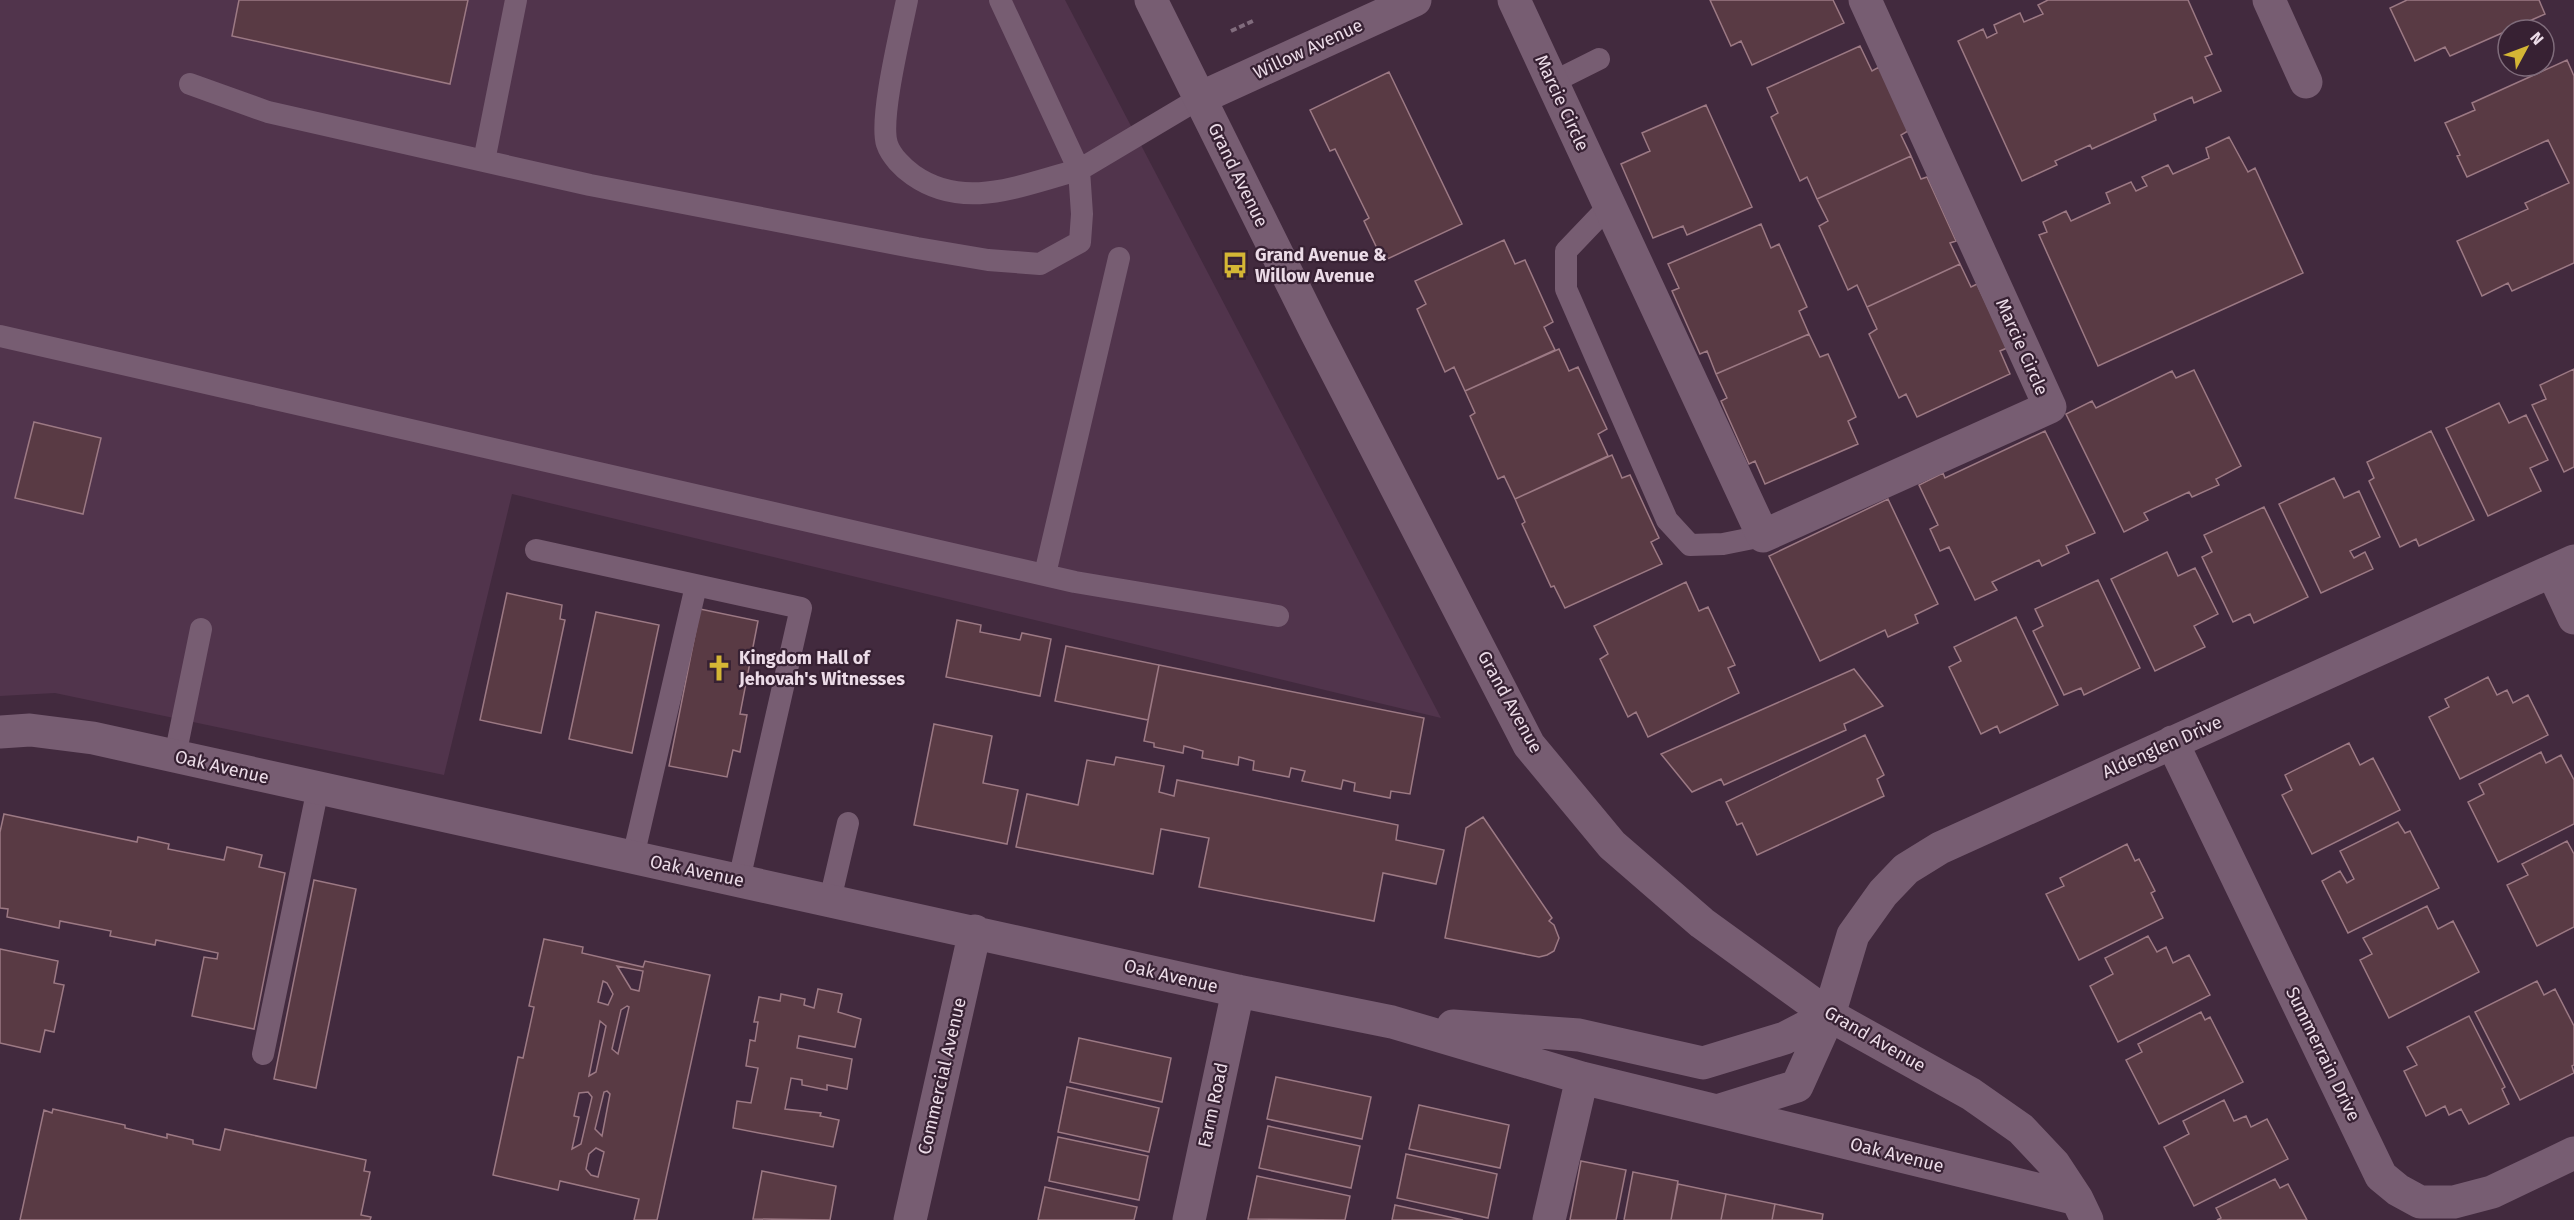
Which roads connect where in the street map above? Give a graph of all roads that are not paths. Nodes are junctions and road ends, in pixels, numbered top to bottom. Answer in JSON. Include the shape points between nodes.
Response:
{"nodes":[{"id":1,"x":516,"y":0,"type":"edge"},
{"id":2,"x":907,"y":0,"type":"edge"},
{"id":3,"x":1000,"y":0,"type":"edge"},
{"id":4,"x":1151,"y":0,"type":"edge"},
{"id":5,"x":1415,"y":0,"type":"edge"},
{"id":6,"x":1514,"y":0,"type":"edge"},
{"id":7,"x":1865,"y":0,"type":"edge"},
{"id":8,"x":2269,"y":0,"type":"edge"},
{"id":9,"x":1599,"y":59,"type":"dead end"},
{"id":10,"x":1553,"y":82,"type":"junction"},
{"id":11,"x":2306,"y":82,"type":"dead end"},
{"id":12,"x":190,"y":84,"type":"dead end"},
{"id":13,"x":1200,"y":98,"type":"junction"},
{"id":14,"x":484,"y":161,"type":"junction"},
{"id":15,"x":1079,"y":170,"type":"junction"},
{"id":16,"x":1609,"y":206,"type":"junction"},
{"id":17,"x":1119,"y":258,"type":"dead end"},
{"id":18,"x":0,"y":336,"type":"edge"},
{"id":19,"x":1763,"y":536,"type":"junction"},
{"id":20,"x":536,"y":550,"type":"dead end"},
{"id":21,"x":2563,"y":566,"type":"edge"},
{"id":22,"x":1044,"y":574,"type":"junction"},
{"id":23,"x":696,"y":586,"type":"junction"},
{"id":24,"x":1278,"y":616,"type":"dead end"},
{"id":25,"x":2574,"y":618,"type":"edge"},
{"id":26,"x":201,"y":629,"type":"dead end"},
{"id":27,"x":0,"y":732,"type":"edge"},
{"id":28,"x":2172,"y":742,"type":"junction"},
{"id":29,"x":174,"y":756,"type":"junction"},
{"id":30,"x":318,"y":788,"type":"junction"},
{"id":31,"x":848,"y":823,"type":"dead end"},
{"id":32,"x":633,"y":857,"type":"junction"},
{"id":33,"x":739,"y":880,"type":"junction"},
{"id":34,"x":830,"y":900,"type":"junction"},
{"id":35,"x":975,"y":931,"type":"junction"},
{"id":36,"x":1238,"y":991,"type":"junction"},
{"id":37,"x":1829,"y":1015,"type":"junction"},
{"id":38,"x":1392,"y":1022,"type":"junction"},
{"id":39,"x":263,"y":1054,"type":"dead end"},
{"id":40,"x":1582,"y":1078,"type":"junction"},
{"id":41,"x":1717,"y":1112,"type":"junction"},
{"id":42,"x":2574,"y":1153,"type":"edge"},
{"id":43,"x":2082,"y":1209,"type":"edge"},
{"id":44,"x":910,"y":1220,"type":"edge"},
{"id":45,"x":1189,"y":1220,"type":"edge"},
{"id":46,"x":1549,"y":1220,"type":"edge"}],
"edges":[{"from":1,"to":14,"type":"lane"},
{"from":2,"to":15,"type":"lane","via":[[885,115],[887,144],[902,168],[930,187],[954,194],[979,195]]},
{"from":3,"to":15,"type":"lane"},
{"from":4,"to":13,"type":"street","name":"Grand Avenue"},
{"from":5,"to":13,"type":"street","name":"Willow Avenue"},
{"from":6,"to":10,"type":"street","name":"Marcie Circle"},
{"from":7,"to":19,"type":"street","name":"Marcie Circle","via":[[2050,407]]},
{"from":8,"to":11,"type":"street"},
{"from":9,"to":10,"type":"lane"},
{"from":10,"to":16,"type":"street","name":"Marcie Circle"},
{"from":12,"to":14,"type":"lane","via":[[268,112]]},
{"from":13,"to":15,"type":"lane"},
{"from":13,"to":37,"type":"street","name":"Grand Avenue","via":[[1529,745],[1612,845],[1702,923]]},
{"from":14,"to":15,"type":"lane","via":[[917,248],[1040,264],[1080,242]]},
{"from":16,"to":19,"type":"street","name":"Marcie Circle"},
{"from":16,"to":19,"type":"lane","name":"Marcie Circle","via":[[1566,251],[1566,289],[1667,520],[1690,545],[1723,544]]},
{"from":17,"to":22,"type":"lane"},
{"from":18,"to":22,"type":"lane"},
{"from":20,"to":23,"type":"lane"},
{"from":21,"to":25,"type":"street"},
{"from":21,"to":28,"type":"street","name":"Aldenglen Drive"},
{"from":22,"to":24,"type":"lane"},
{"from":23,"to":32,"type":"lane"},
{"from":23,"to":33,"type":"lane","via":[[801,608]]},
{"from":26,"to":29,"type":"lane"},
{"from":27,"to":29,"type":"street","name":"Oak Avenue","via":[[30,730],[93,738]]},
{"from":28,"to":37,"type":"street","name":"Aldenglen Drive","via":[[1940,848],[1906,869],[1853,935]]},
{"from":28,"to":42,"type":"street","name":"Summerrain Drive","via":[[2381,1176],[2398,1191],[2420,1202],[2454,1202],[2492,1192]]},
{"from":29,"to":30,"type":"street","name":"Oak Avenue"},
{"from":30,"to":32,"type":"street","name":"Oak Avenue"},
{"from":30,"to":39,"type":"lane"},
{"from":31,"to":34,"type":"lane"},
{"from":32,"to":33,"type":"street","name":"Oak Avenue"},
{"from":33,"to":34,"type":"street","name":"Oak Avenue"},
{"from":34,"to":35,"type":"street","name":"Oak Avenue"},
{"from":35,"to":36,"type":"street","name":"Oak Avenue"},
{"from":35,"to":44,"type":"street","name":"Commercial Avenue"},
{"from":36,"to":38,"type":"street","name":"Oak Avenue"},
{"from":36,"to":45,"type":"street","name":"Farm Road"},
{"from":37,"to":38,"type":"street","name":"Oak Avenue","via":[[1785,1038],[1703,1062],[1579,1035]]},
{"from":37,"to":41,"type":"street","via":[[1797,1086]]},
{"from":37,"to":43,"type":"street","name":"Grand Avenue","via":[[1971,1094],[2021,1130],[2054,1164]]},
{"from":38,"to":40,"type":"street","name":"Oak Avenue"},
{"from":40,"to":41,"type":"street","name":"Oak Avenue"},
{"from":40,"to":46,"type":"street"},
{"from":41,"to":43,"type":"street","name":"Oak Avenue"}]}
